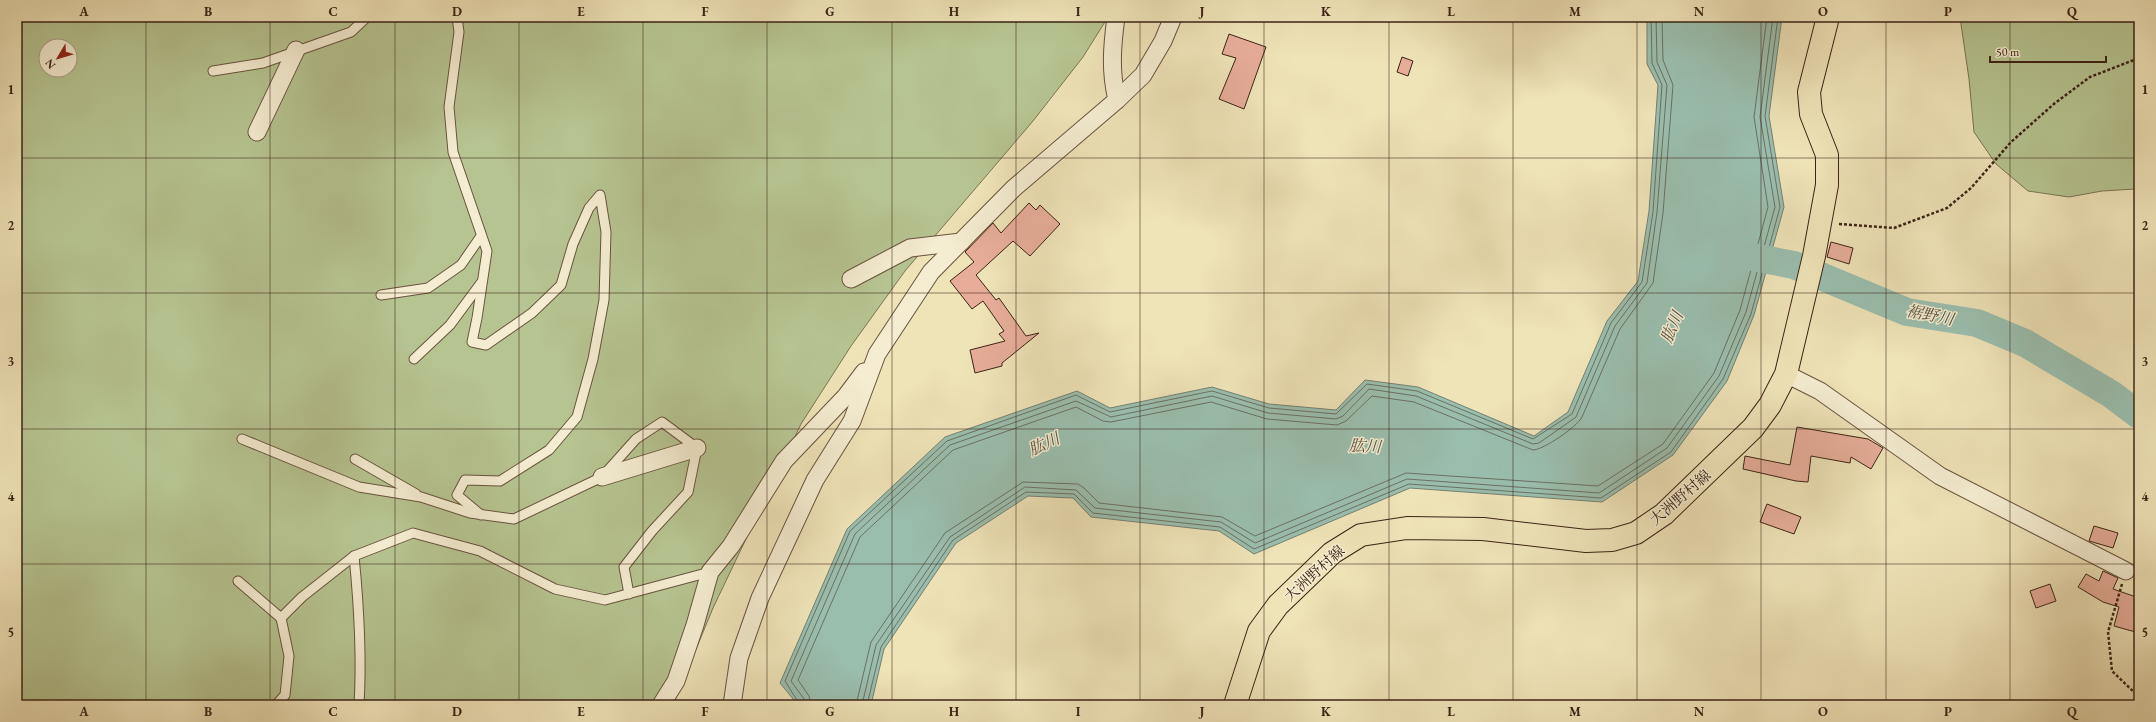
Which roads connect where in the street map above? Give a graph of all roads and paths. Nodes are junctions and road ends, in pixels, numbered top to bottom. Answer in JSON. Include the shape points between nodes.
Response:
{"nodes":[{"id":1,"x":367,"y":17,"type":"edge"},
{"id":2,"x":457,"y":17,"type":"edge"},
{"id":3,"x":1116,"y":17,"type":"edge"},
{"id":4,"x":1174,"y":17,"type":"edge"},
{"id":5,"x":1828,"y":17,"type":"edge"},
{"id":6,"x":296,"y":50,"type":"junction"},
{"id":7,"x":2139,"y":58,"type":"edge"},
{"id":8,"x":213,"y":71,"type":"dead end"},
{"id":9,"x":1117,"y":100,"type":"junction"},
{"id":10,"x":257,"y":132,"type":"dead end"},
{"id":11,"x":1820,"y":222,"type":"junction"},
{"id":12,"x":481,"y":236,"type":"junction"},
{"id":13,"x":961,"y":242,"type":"junction"},
{"id":14,"x":851,"y":279,"type":"dead end"},
{"id":15,"x":482,"y":282,"type":"junction"},
{"id":16,"x":381,"y":295,"type":"dead end"},
{"id":17,"x":877,"y":354,"type":"junction"},
{"id":18,"x":414,"y":359,"type":"dead end"},
{"id":19,"x":1786,"y":374,"type":"junction"},
{"id":20,"x":242,"y":439,"type":"dead end"},
{"id":21,"x":697,"y":448,"type":"junction"},
{"id":22,"x":355,"y":460,"type":"dead end"},
{"id":23,"x":602,"y":477,"type":"junction"},
{"id":24,"x":421,"y":497,"type":"junction"},
{"id":25,"x":480,"y":515,"type":"junction"},
{"id":26,"x":354,"y":556,"type":"junction"},
{"id":27,"x":2126,"y":571,"type":"joint"},
{"id":28,"x":710,"y":572,"type":"junction"},
{"id":29,"x":238,"y":581,"type":"dead end"},
{"id":30,"x":629,"y":594,"type":"junction"},
{"id":31,"x":280,"y":618,"type":"junction"},
{"id":32,"x":2139,"y":697,"type":"edge"},
{"id":33,"x":276,"y":705,"type":"edge"},
{"id":34,"x":359,"y":705,"type":"edge"},
{"id":35,"x":661,"y":705,"type":"edge"},
{"id":36,"x":732,"y":705,"type":"edge"},
{"id":37,"x":1235,"y":705,"type":"edge"}],
"edges":[{"from":1,"to":6,"type":"lane","via":[[351,32]]},
{"from":2,"to":12,"type":"lane","via":[[459,32],[449,107],[453,152]]},
{"from":3,"to":9,"type":"street","via":[[1112,43],[1112,78]]},
{"from":4,"to":9,"type":"street","via":[[1143,74]]},
{"from":5,"to":11,"type":"main road","name":"大洲野村線","via":[[1809,92],[1811,114],[1827,156],[1827,185]]},
{"from":6,"to":8,"type":"lane","via":[[263,63]]},
{"from":6,"to":10,"type":"street"},
{"from":7,"to":11,"type":"path","via":[[2090,77],[2055,103],[2011,142],[1972,188],[1947,208],[1894,228]]},
{"from":9,"to":13,"type":"street","via":[[1014,188]]},
{"from":11,"to":19,"type":"main road","name":"大洲野村線"},
{"from":12,"to":15,"type":"lane","via":[[487,251]]},
{"from":12,"to":16,"type":"lane","via":[[461,265],[428,288]]},
{"from":13,"to":14,"type":"street","via":[[910,248]]},
{"from":13,"to":17,"type":"street","via":[[930,272]]},
{"from":15,"to":18,"type":"lane","via":[[450,325]]},
{"from":15,"to":25,"type":"lane","via":[[472,342],[486,345],[532,313],[561,285],[573,244],[590,208],[600,195],[606,232],[604,300],[593,359],[577,417],[549,450],[500,481],[465,480],[457,495]]},
{"from":17,"to":28,"type":"street","via":[[846,396],[784,461],[732,546]]},
{"from":17,"to":36,"type":"street","via":[[852,421],[815,480],[760,598],[739,658]]},
{"from":19,"to":27,"type":"street","via":[[1820,391],[1940,476]]},
{"from":19,"to":37,"type":"main road","name":"大洲野村線","via":[[1770,405],[1753,428],[1664,514],[1636,533],[1612,540],[1586,541],[1483,529],[1407,528],[1361,535],[1332,553],[1278,606],[1259,631]]},
{"from":20,"to":24,"type":"lane","via":[[359,487]]},
{"from":21,"to":23,"type":"street"},
{"from":21,"to":23,"type":"lane","via":[[662,422],[636,439]]},
{"from":21,"to":30,"type":"lane","via":[[688,492],[652,531],[624,567]]},
{"from":22,"to":24,"type":"lane"},
{"from":23,"to":25,"type":"lane","via":[[514,519]]},
{"from":24,"to":25,"type":"lane"},
{"from":26,"to":30,"type":"lane","via":[[413,533],[480,551],[555,589],[605,600]]},
{"from":26,"to":31,"type":"lane"},
{"from":26,"to":34,"type":"lane","via":[[359,600]]},
{"from":27,"to":32,"type":"path","via":[[2108,632],[2112,671]]},
{"from":28,"to":30,"type":"lane"},
{"from":28,"to":35,"type":"street","via":[[676,681]]},
{"from":29,"to":31,"type":"lane"},
{"from":31,"to":33,"type":"lane","via":[[290,656],[285,695]]}]}
